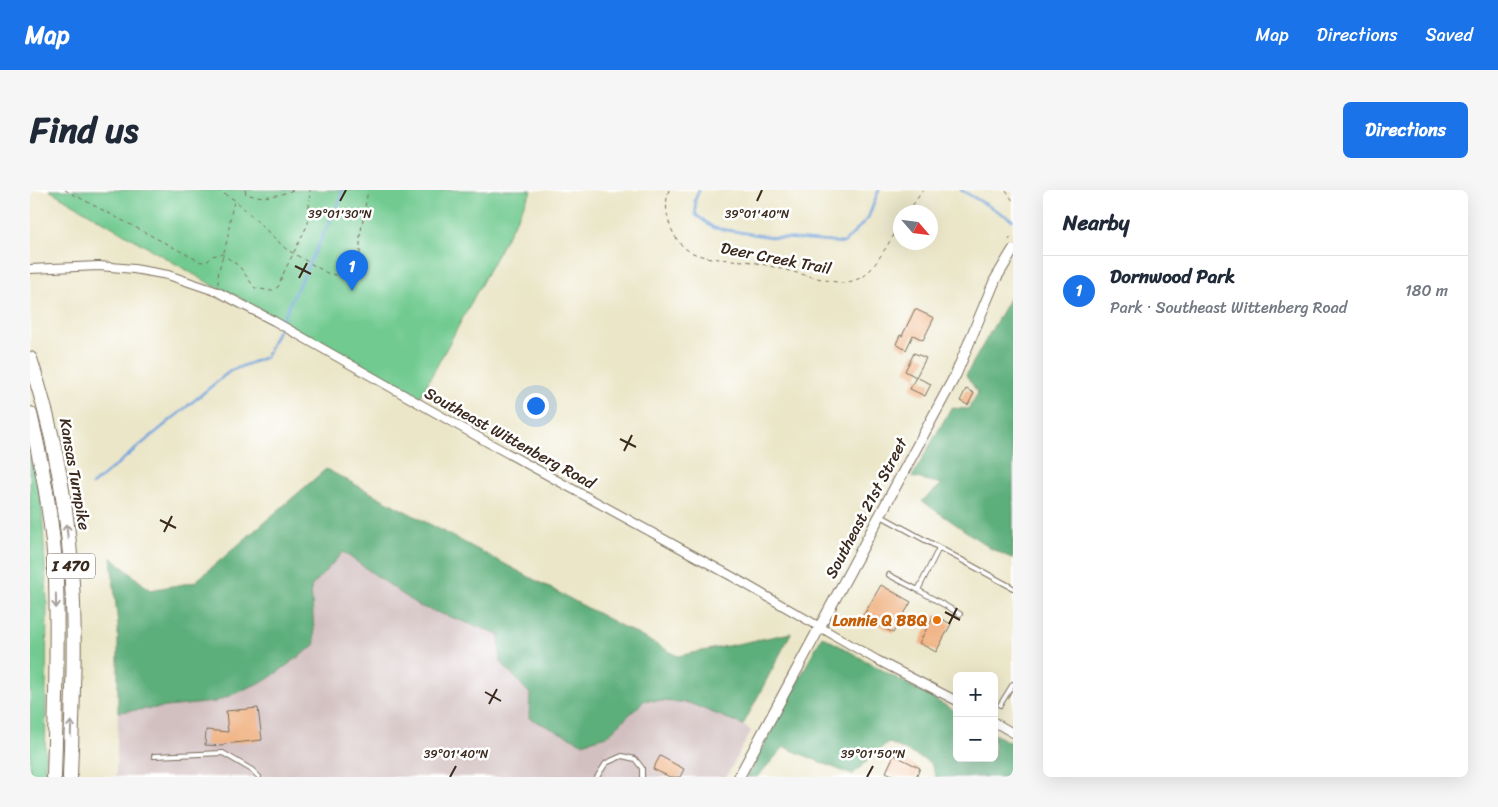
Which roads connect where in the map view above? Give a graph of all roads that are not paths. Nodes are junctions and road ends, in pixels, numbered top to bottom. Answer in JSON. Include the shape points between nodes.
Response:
{"nodes":[{"id":1,"x":1011,"y":245,"type":"edge"},
{"id":2,"x":30,"y":269,"type":"edge"},
{"id":3,"x":30,"y":359,"type":"edge"},
{"id":4,"x":30,"y":414,"type":"edge"},
{"id":5,"x":879,"y":515,"type":"junction"},
{"id":6,"x":939,"y":548,"type":"junction"},
{"id":7,"x":889,"y":575,"type":"dead end"},
{"id":8,"x":1004,"y":583,"type":"junction"},
{"id":9,"x":1013,"y":584,"type":"edge"},
{"id":10,"x":1013,"y":588,"type":"edge"},
{"id":11,"x":918,"y":590,"type":"junction"},
{"id":12,"x":960,"y":614,"type":"dead end"},
{"id":13,"x":820,"y":626,"type":"junction"},
{"id":14,"x":1013,"y":684,"type":"edge"},
{"id":15,"x":953,"y":699,"type":"edge"},
{"id":16,"x":1000,"y":705,"type":"dead end"},
{"id":17,"x":998,"y":724,"type":"edge"},
{"id":18,"x":1013,"y":733,"type":"edge"},
{"id":19,"x":154,"y":756,"type":"dead end"},
{"id":20,"x":54,"y":777,"type":"edge"},
{"id":21,"x":70,"y":777,"type":"edge"},
{"id":22,"x":259,"y":777,"type":"edge"},
{"id":23,"x":597,"y":777,"type":"edge"},
{"id":24,"x":642,"y":777,"type":"edge"},
{"id":25,"x":738,"y":777,"type":"edge"}],
"edges":[{"from":1,"to":5,"type":"street","name":"Southeast 21st Street","via":[[956,374]]},
{"from":2,"to":13,"type":"street","name":"Southeast Wittenberg Road","via":[[99,266],[134,269],[168,275],[218,292]]},
{"from":21,"to":3,"type":"highway","name":"Kansas Turnpike","number":"I 470","one_way":true,"via":[[73,624],[68,532],[56,456]]},
{"from":4,"to":20,"type":"highway","name":"Kansas Turnpike","number":"I 470","one_way":true,"via":[[49,509],[56,578]]},
{"from":5,"to":6,"type":"lane"},
{"from":5,"to":13,"type":"street","name":"Southeast 21st Street"},
{"from":6,"to":8,"type":"lane"},
{"from":6,"to":11,"type":"lane"},
{"from":7,"to":11,"type":"lane"},
{"from":8,"to":9,"type":"lane"},
{"from":8,"to":10,"type":"lane"},
{"from":11,"to":12,"type":"lane"},
{"from":13,"to":15,"type":"street","name":"Southeast Wittenberg Road"},
{"from":13,"to":25,"type":"street","name":"Southeast 21st Street"},
{"from":14,"to":16,"type":"lane"},
{"from":17,"to":18,"type":"street"},
{"from":19,"to":22,"type":"lane","via":[[223,753]]},
{"from":23,"to":24,"type":"lane","via":[[606,762],[622,756],[635,759],[642,768]]}]}
